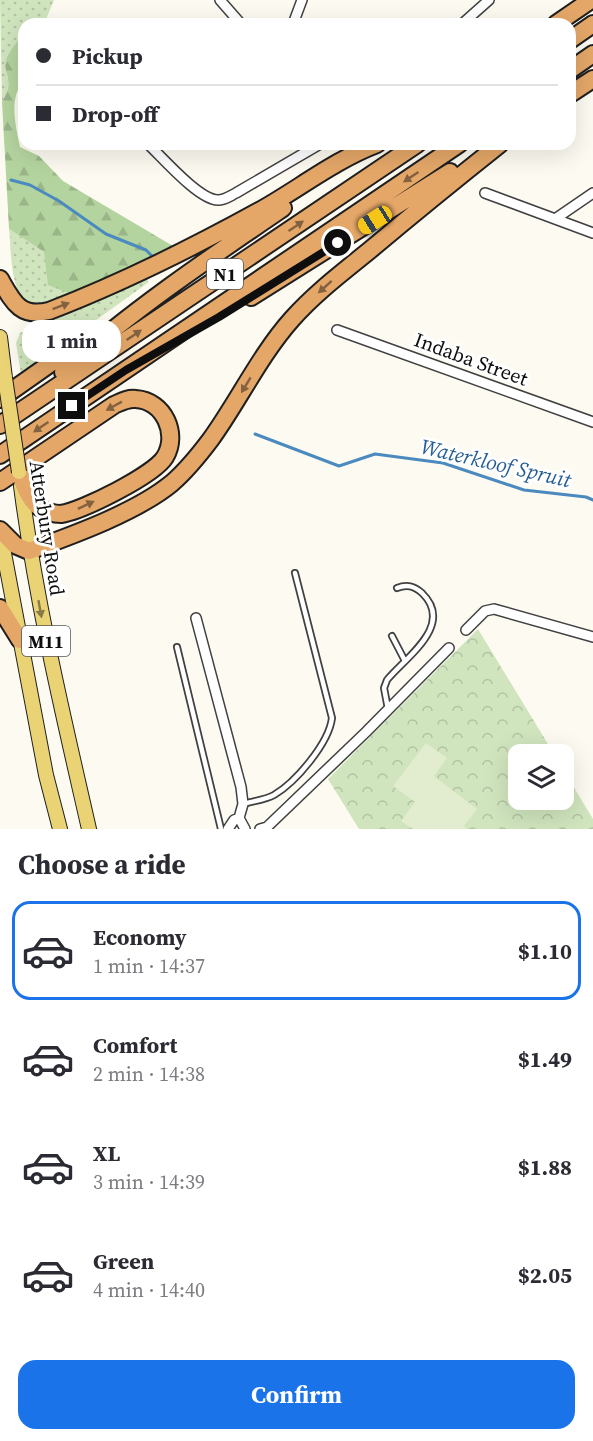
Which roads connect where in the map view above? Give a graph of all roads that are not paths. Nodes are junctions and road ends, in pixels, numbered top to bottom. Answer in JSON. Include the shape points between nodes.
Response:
{"nodes":[{"id":1,"x":220,"y":0,"type":"edge"},
{"id":2,"x":302,"y":0,"type":"edge"},
{"id":3,"x":489,"y":0,"type":"edge"},
{"id":4,"x":591,"y":0,"type":"edge"},
{"id":5,"x":236,"y":18,"type":"edge"},
{"id":6,"x":295,"y":18,"type":"edge"},
{"id":7,"x":469,"y":18,"type":"edge"},
{"id":8,"x":565,"y":18,"type":"edge"},
{"id":9,"x":593,"y":24,"type":"edge"},
{"id":10,"x":576,"y":36,"type":"edge"},
{"id":11,"x":593,"y":54,"type":"edge"},
{"id":12,"x":576,"y":66,"type":"edge"},
{"id":13,"x":593,"y":78,"type":"edge"},
{"id":14,"x":576,"y":90,"type":"edge"},
{"id":15,"x":154,"y":150,"type":"edge"},
{"id":16,"x":310,"y":150,"type":"edge"},
{"id":17,"x":362,"y":150,"type":"edge"},
{"id":18,"x":368,"y":150,"type":"edge"},
{"id":19,"x":408,"y":150,"type":"edge"},
{"id":20,"x":450,"y":150,"type":"edge"},
{"id":21,"x":485,"y":150,"type":"edge"},
{"id":22,"x":493,"y":150,"type":"edge"},
{"id":23,"x":485,"y":193,"type":"dead end"},
{"id":24,"x":593,"y":193,"type":"edge"},
{"id":25,"x":555,"y":219,"type":"junction"},
{"id":26,"x":251,"y":231,"type":"junction"},
{"id":27,"x":593,"y":233,"type":"edge"},
{"id":28,"x":0,"y":279,"type":"edge"},
{"id":29,"x":337,"y":330,"type":"dead end"},
{"id":30,"x":0,"y":337,"type":"edge"},
{"id":31,"x":126,"y":370,"type":"junction"},
{"id":32,"x":0,"y":399,"type":"edge"},
{"id":33,"x":33,"y":402,"type":"junction"},
{"id":34,"x":593,"y":422,"type":"edge"},
{"id":35,"x":0,"y":425,"type":"edge"},
{"id":36,"x":0,"y":455,"type":"edge"},
{"id":37,"x":19,"y":472,"type":"joint"},
{"id":38,"x":0,"y":482,"type":"edge"},
{"id":39,"x":28,"y":502,"type":"junction"},
{"id":40,"x":0,"y":531,"type":"edge"},
{"id":41,"x":29,"y":551,"type":"junction"},
{"id":42,"x":295,"y":573,"type":"dead end"},
{"id":43,"x":397,"y":588,"type":"dead end"},
{"id":44,"x":0,"y":608,"type":"edge"},
{"id":45,"x":196,"y":618,"type":"dead end"},
{"id":46,"x":466,"y":630,"type":"dead end"},
{"id":47,"x":392,"y":636,"type":"dead end"},
{"id":48,"x":593,"y":637,"type":"edge"},
{"id":49,"x":20,"y":640,"type":"junction"},
{"id":50,"x":177,"y":647,"type":"dead end"},
{"id":51,"x":449,"y":648,"type":"dead end"},
{"id":52,"x":405,"y":660,"type":"junction"},
{"id":53,"x":388,"y":709,"type":"junction"},
{"id":54,"x":243,"y":804,"type":"junction"},
{"id":55,"x":239,"y":818,"type":"junction"},
{"id":56,"x":60,"y":829,"type":"edge"},
{"id":57,"x":89,"y":829,"type":"edge"},
{"id":58,"x":221,"y":829,"type":"edge"},
{"id":59,"x":228,"y":829,"type":"edge"},
{"id":60,"x":245,"y":829,"type":"edge"},
{"id":61,"x":260,"y":829,"type":"edge"}],
"edges":[{"from":1,"to":5,"type":"street"},
{"from":2,"to":6,"type":"street"},
{"from":3,"to":7,"type":"street"},
{"from":4,"to":8,"type":"highway"},
{"from":9,"to":10,"type":"highway"},
{"from":11,"to":12,"type":"highway"},
{"from":13,"to":14,"type":"highway"},
{"from":15,"to":16,"type":"street","via":[[200,192],[219,200]]},
{"from":28,"to":17,"type":"highway","one_way":true,"via":[[20,308],[36,314],[49,311],[165,260]]},
{"from":18,"to":26,"type":"highway"},
{"from":33,"to":19,"type":"highway","number":"N1","one_way":true},
{"from":20,"to":31,"type":"highway","number":"N1","one_way":true},
{"from":21,"to":31,"type":"highway","via":[[283,278]]},
{"from":22,"to":41,"type":"highway","one_way":true,"via":[[334,279],[292,319],[211,439],[171,483],[124,512]]},
{"from":23,"to":25,"type":"street"},
{"from":24,"to":25,"type":"street"},
{"from":25,"to":27,"type":"street"},
{"from":26,"to":32,"type":"highway","via":[[165,282]]},
{"from":26,"to":33,"type":"highway","via":[[89,349]]},
{"from":29,"to":34,"type":"street","name":"Indaba Street"},
{"from":30,"to":37,"type":"main road","name":"Atterbury Road","bridge":true},
{"from":31,"to":36,"type":"highway","number":"N1","one_way":true},
{"from":33,"to":35,"type":"highway","number":"N1"},
{"from":37,"to":39,"type":"highway"},
{"from":39,"to":38,"type":"highway","one_way":true,"via":[[62,513],[148,473],[168,451],[168,422],[146,402],[126,399]]},
{"from":39,"to":41,"type":"main road","name":"Atterbury Road","number":"M11"},
{"from":40,"to":41,"type":"highway"},
{"from":40,"to":49,"type":"main road","number":"M11"},
{"from":41,"to":57,"type":"main road","name":"Atterbury Road","number":"M11","one_way":true},
{"from":42,"to":54,"type":"lane","via":[[332,718],[331,728],[309,763],[280,790],[265,799]]},
{"from":43,"to":52,"type":"lane","via":[[414,587],[430,602],[435,616],[426,638]]},
{"from":44,"to":49,"type":"highway"},
{"from":45,"to":54,"type":"street"},
{"from":46,"to":48,"type":"street","via":[[485,611],[494,609]]},
{"from":47,"to":52,"type":"lane"},
{"from":49,"to":56,"type":"main road","number":"M11"},
{"from":50,"to":58,"type":"lane"},
{"from":51,"to":53,"type":"street"},
{"from":52,"to":53,"type":"lane","via":[[384,685]]},
{"from":53,"to":61,"type":"street","via":[[368,734],[267,828]]},
{"from":54,"to":55,"type":"street"},
{"from":55,"to":59,"type":"street"},
{"from":55,"to":60,"type":"street"}]}
